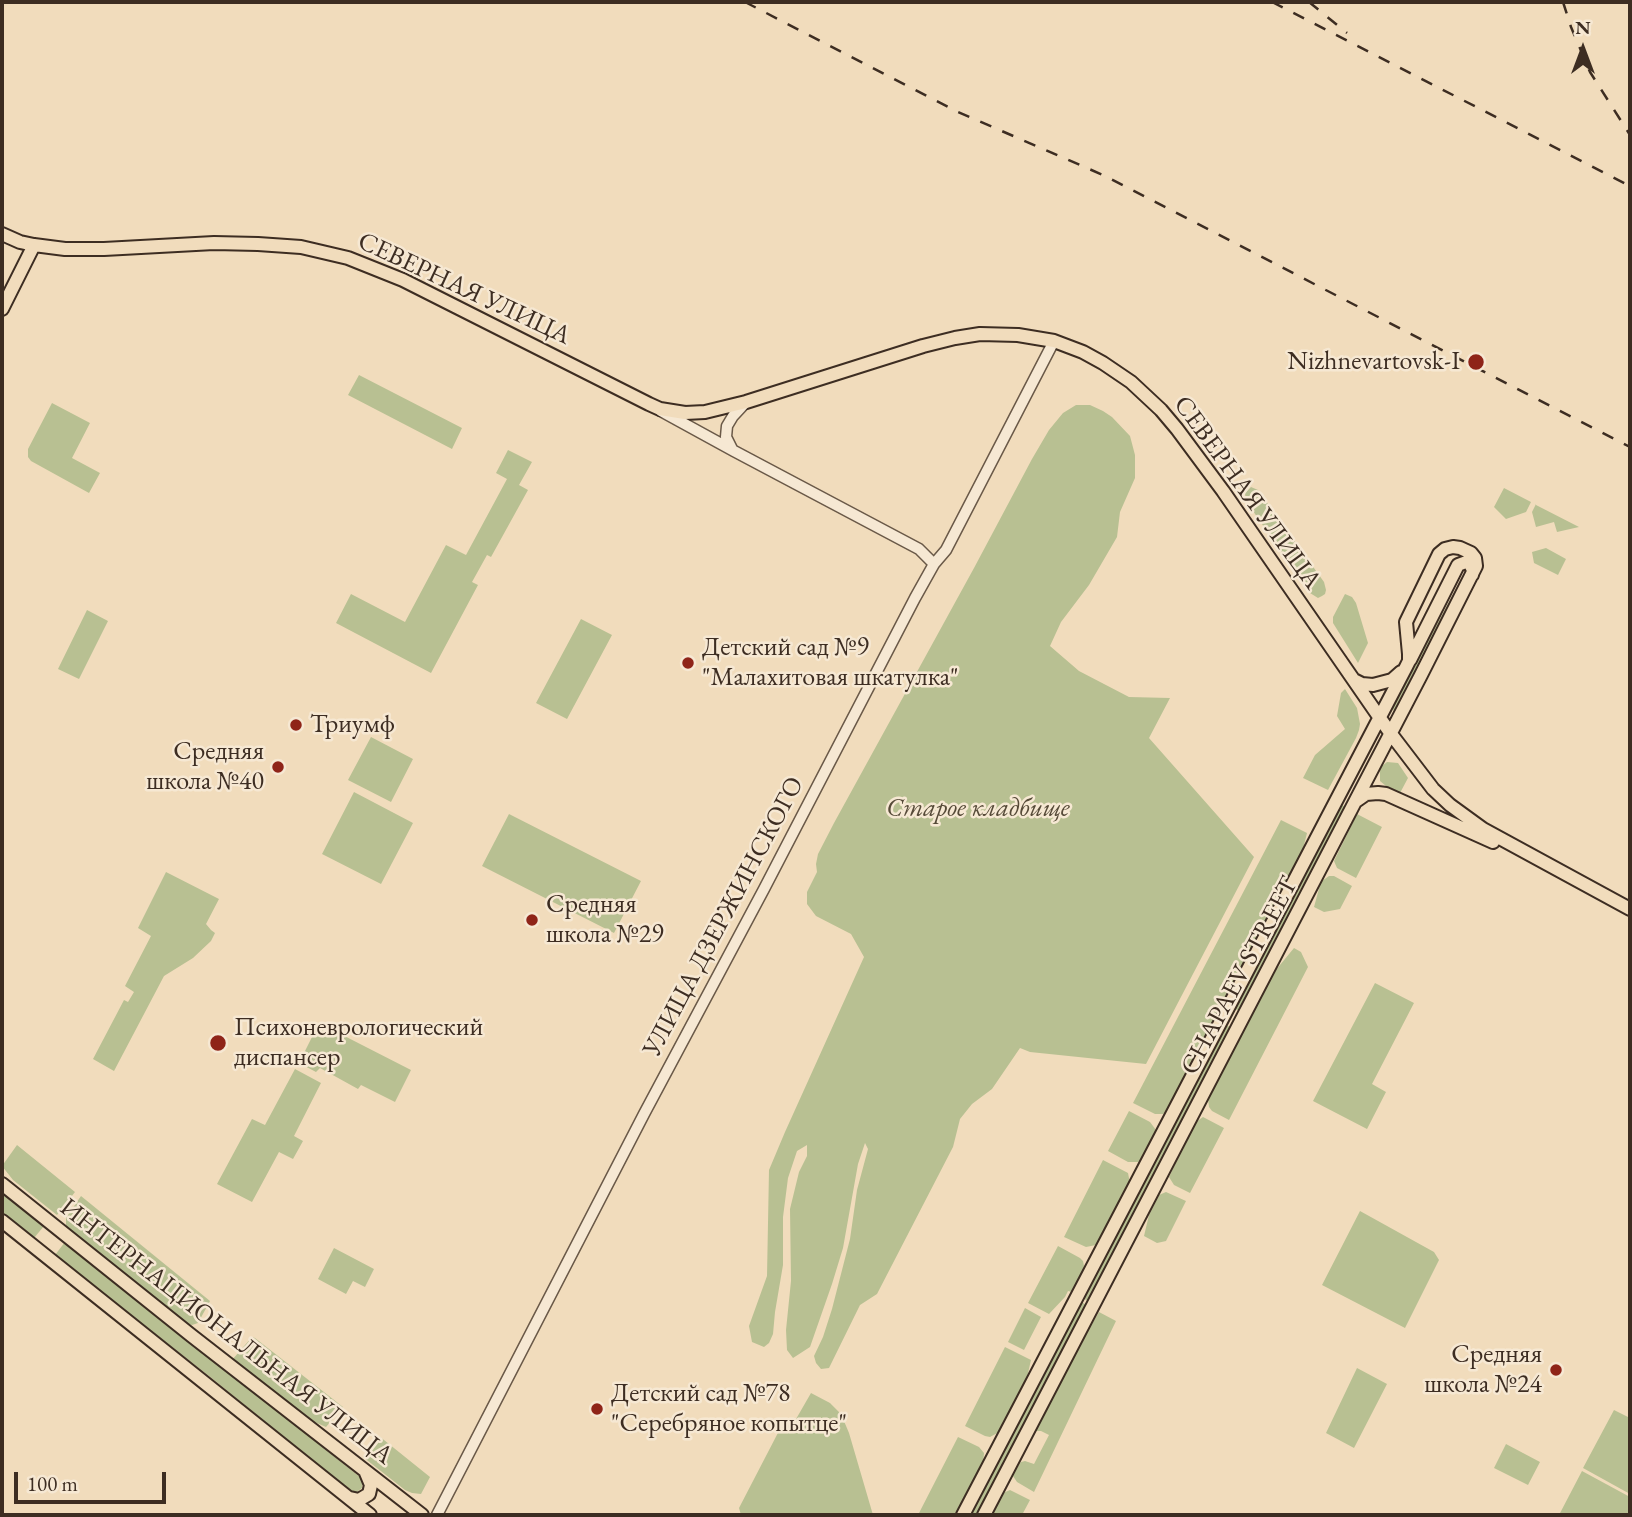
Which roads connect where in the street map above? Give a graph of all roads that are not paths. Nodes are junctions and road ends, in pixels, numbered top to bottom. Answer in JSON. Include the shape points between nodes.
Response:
{"nodes":[{"id":1,"x":2,"y":234,"type":"edge"},
{"id":2,"x":34,"y":245,"type":"junction"},
{"id":3,"x":2,"y":309,"type":"edge"},
{"id":4,"x":1054,"y":341,"type":"junction"},
{"id":5,"x":746,"y":402,"type":"junction"},
{"id":6,"x":649,"y":404,"type":"junction"},
{"id":7,"x":734,"y":452,"type":"junction"},
{"id":8,"x":934,"y":564,"type":"junction"},
{"id":9,"x":1472,"y":576,"type":"junction"},
{"id":10,"x":1408,"y":664,"type":"junction"},
{"id":11,"x":1353,"y":680,"type":"junction"},
{"id":12,"x":1380,"y":717,"type":"junction"},
{"id":13,"x":1391,"y":734,"type":"junction"},
{"id":14,"x":1355,"y":802,"type":"junction"},
{"id":15,"x":1582,"y":883,"type":"junction"},
{"id":16,"x":1630,"y":909,"type":"edge"},
{"id":17,"x":1225,"y":1015,"type":"junction"},
{"id":18,"x":1241,"y":1023,"type":"junction"},
{"id":19,"x":2,"y":1184,"type":"edge"},
{"id":20,"x":2,"y":1220,"type":"edge"},
{"id":21,"x":366,"y":1473,"type":"junction"},
{"id":22,"x":346,"y":1497,"type":"junction"},
{"id":23,"x":370,"y":1515,"type":"edge"},
{"id":24,"x":422,"y":1515,"type":"edge"},
{"id":25,"x":437,"y":1515,"type":"edge"},
{"id":26,"x":963,"y":1515,"type":"edge"},
{"id":27,"x":984,"y":1515,"type":"edge"}],
"edges":[{"from":1,"to":2,"type":"main road","name":"СЕВЕРНАЯ УЛИЦА"},
{"from":2,"to":3,"type":"main road"},
{"from":2,"to":6,"type":"main road","name":"СЕВЕРНАЯ УЛИЦА","via":[[104,249],[258,243],[323,252],[403,280]]},
{"from":4,"to":5,"type":"main road","name":"СЕВЕРНАЯ УЛИЦА","via":[[1002,334],[955,338]]},
{"from":4,"to":8,"type":"street","name":"УЛИЦА ДЗЕРЖИНСКОГО","via":[[946,550]]},
{"from":4,"to":11,"type":"main road","name":"СЕВЕРНАЯ УЛИЦА","via":[[1103,363],[1132,382],[1161,411],[1210,472]]},
{"from":5,"to":6,"type":"main road","name":"СЕВЕРНАЯ УЛИЦА","via":[[696,413]]},
{"from":5,"to":7,"type":"street","via":[[727,426],[727,441]]},
{"from":6,"to":7,"type":"street","name":"СЕВЕРНАЯ УЛИЦА"},
{"from":7,"to":8,"type":"street","name":"СЕВЕРНАЯ УЛИЦА","via":[[919,549]]},
{"from":8,"to":25,"type":"street","name":"УЛИЦА ДЗЕРЖИНСКОГО"},
{"from":9,"to":10,"type":"main road","name":"CHAPAEV STREET","via":[[1470,564],[1458,565]]},
{"from":9,"to":10,"type":"main road","via":[[1474,555],[1458,548],[1439,554],[1406,622]]},
{"from":9,"to":13,"type":"main road","name":"CHAPAEV STREET"},
{"from":10,"to":11,"type":"main road","via":[[1396,678],[1379,684]]},
{"from":10,"to":12,"type":"main road","name":"CHAPAEV STREET"},
{"from":11,"to":12,"type":"main road","name":"СЕВЕРНАЯ УЛИЦА"},
{"from":12,"to":13,"type":"main road","name":"СЕВЕРНАЯ УЛИЦА"},
{"from":12,"to":17,"type":"main road","name":"CHAPAEV STREET"},
{"from":13,"to":14,"type":"main road","name":"CHAPAEV STREET"},
{"from":13,"to":15,"type":"main road","name":"СЕВЕРНАЯ УЛИЦА","via":[[1450,805],[1483,829]]},
{"from":14,"to":15,"type":"main road","via":[[1372,793],[1392,796]]},
{"from":14,"to":18,"type":"main road","name":"CHAPAEV STREET"},
{"from":15,"to":16,"type":"main road","name":"СЕВЕРНАЯ УЛИЦА"},
{"from":17,"to":18,"type":"main road"},
{"from":17,"to":26,"type":"main road","name":"CHAPAEV STREET"},
{"from":18,"to":27,"type":"main road","name":"CHAPAEV STREET"},
{"from":19,"to":21,"type":"main road","name":"ИНТЕРНАЦИОНАЛЬНАЯ УЛИЦА"},
{"from":20,"to":22,"type":"main road","name":"ИНТЕРНАЦИОНАЛЬНАЯ УЛИЦА"},
{"from":21,"to":22,"type":"main road","via":[[371,1485],[366,1498]]},
{"from":21,"to":24,"type":"main road","name":"ИНТЕРНАЦИОНАЛЬНАЯ УЛИЦА"},
{"from":22,"to":23,"type":"main road","name":"ИНТЕРНАЦИОНАЛЬНАЯ УЛИЦА"}]}
